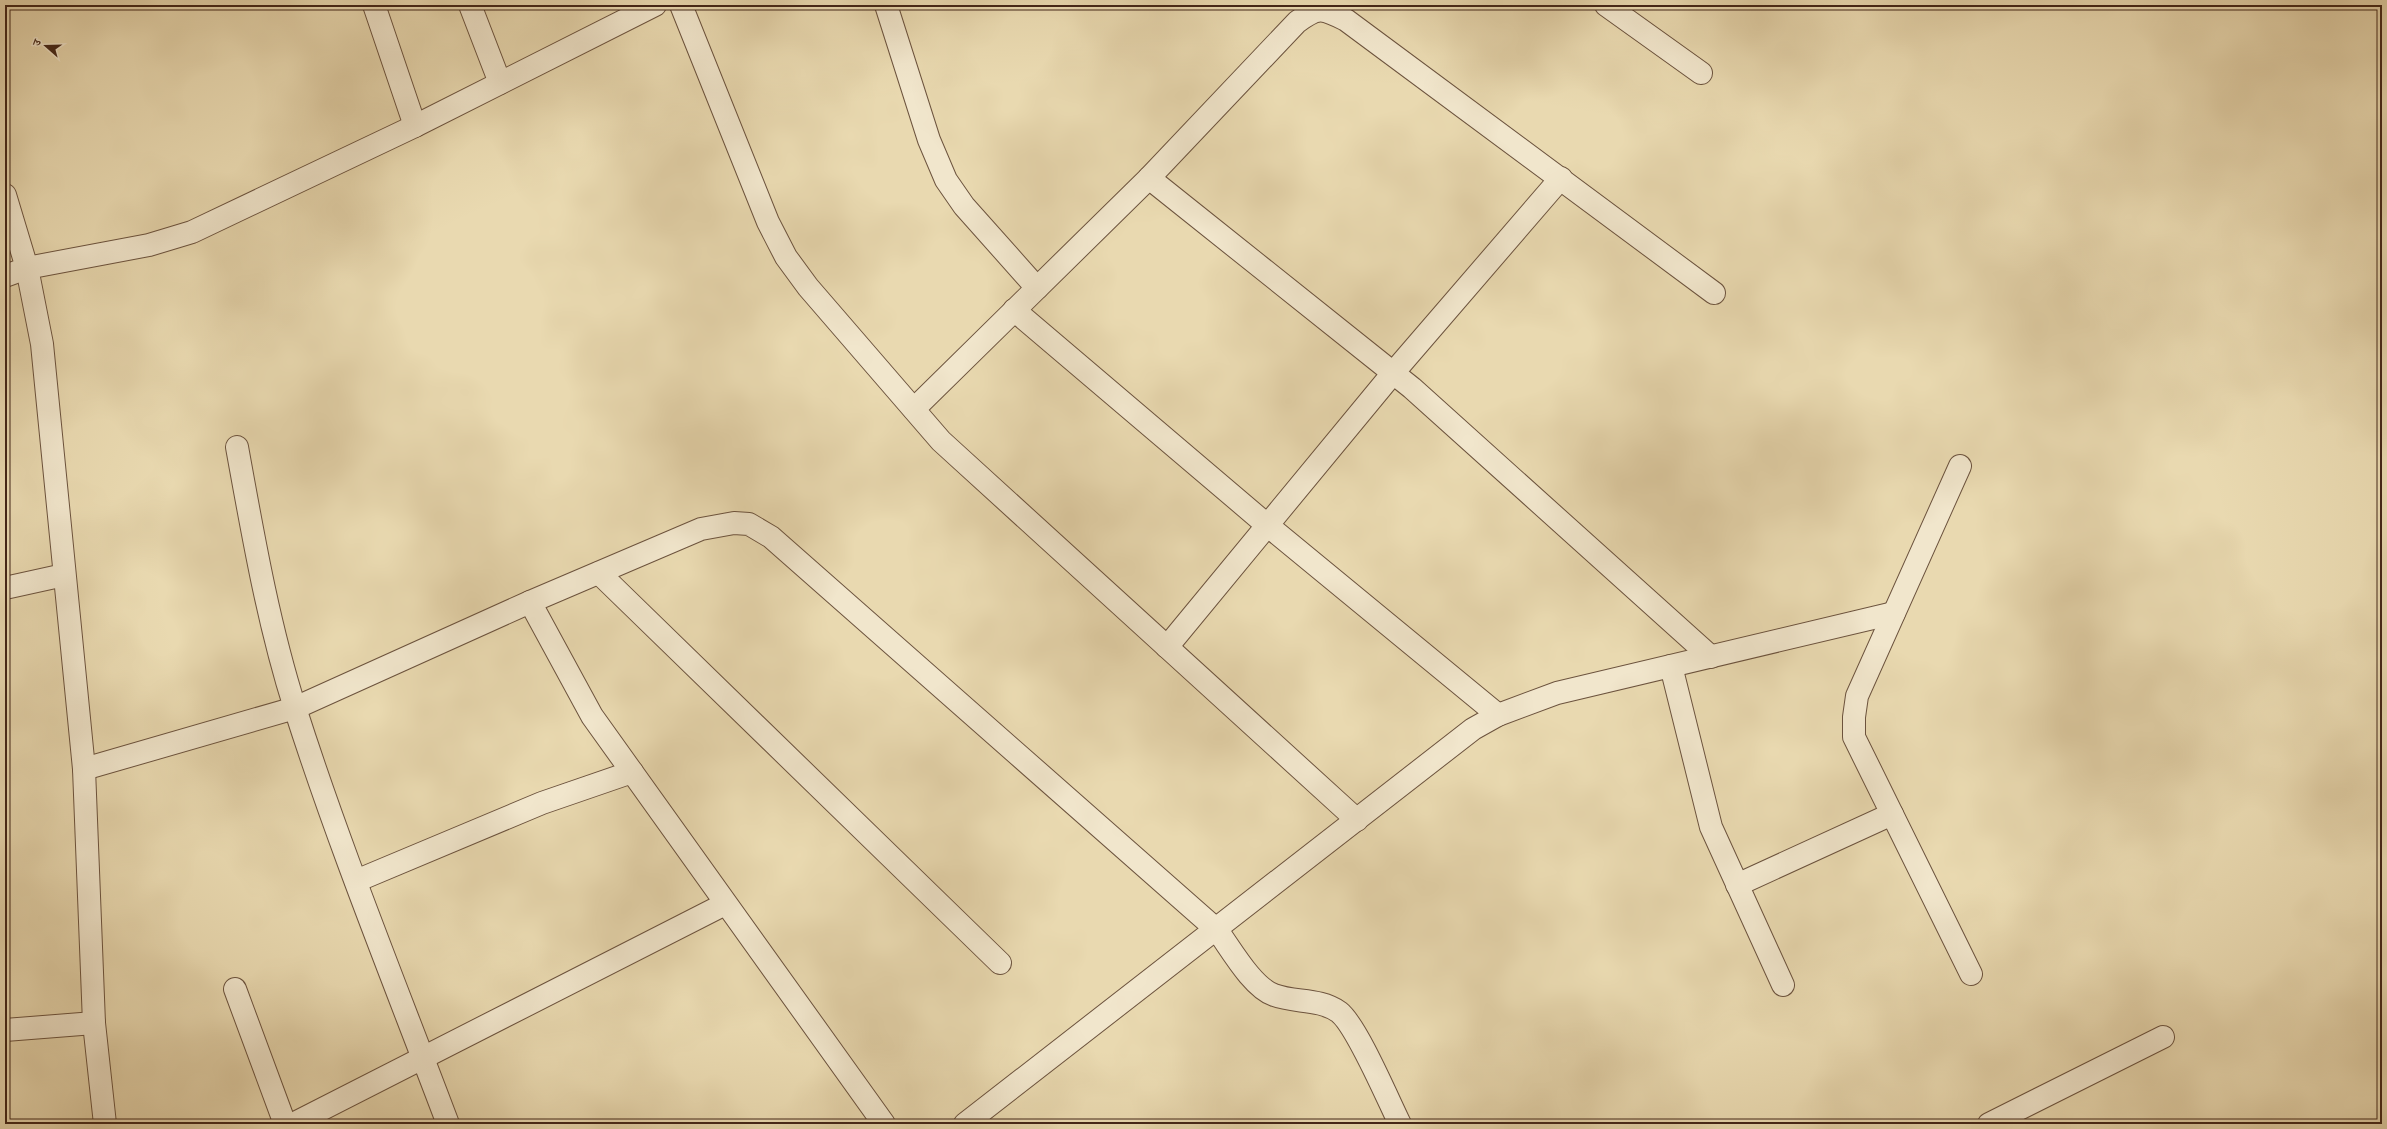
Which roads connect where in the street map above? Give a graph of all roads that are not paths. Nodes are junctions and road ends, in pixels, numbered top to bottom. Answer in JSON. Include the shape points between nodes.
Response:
{"nodes":[{"id":1,"x":374,"y":5,"type":"edge"},
{"id":2,"x":470,"y":5,"type":"edge"},
{"id":3,"x":655,"y":5,"type":"edge"},
{"id":4,"x":681,"y":5,"type":"edge"},
{"id":5,"x":886,"y":5,"type":"edge"},
{"id":6,"x":1606,"y":5,"type":"edge"},
{"id":7,"x":1701,"y":72,"type":"dead end"},
{"id":8,"x":500,"y":83,"type":"junction"},
{"id":9,"x":415,"y":126,"type":"junction"},
{"id":10,"x":1149,"y":178,"type":"junction"},
{"id":11,"x":1561,"y":178,"type":"junction"},
{"id":12,"x":5,"y":195,"type":"edge"},
{"id":13,"x":27,"y":268,"type":"junction"},
{"id":14,"x":5,"y":276,"type":"edge"},
{"id":15,"x":1037,"y":288,"type":"junction"},
{"id":16,"x":1714,"y":293,"type":"dead end"},
{"id":17,"x":1014,"y":310,"type":"junction"},
{"id":18,"x":1393,"y":373,"type":"junction"},
{"id":19,"x":914,"y":409,"type":"junction"},
{"id":20,"x":237,"y":447,"type":"dead end"},
{"id":21,"x":1960,"y":466,"type":"dead end"},
{"id":22,"x":1267,"y":525,"type":"junction"},
{"id":23,"x":599,"y":573,"type":"junction"},
{"id":24,"x":64,"y":575,"type":"junction"},
{"id":25,"x":5,"y":588,"type":"edge"},
{"id":26,"x":530,"y":602,"type":"junction"},
{"id":27,"x":1894,"y":613,"type":"junction"},
{"id":28,"x":1167,"y":647,"type":"junction"},
{"id":29,"x":1711,"y":657,"type":"junction"},
{"id":30,"x":1671,"y":666,"type":"junction"},
{"id":31,"x":295,"y":708,"type":"junction"},
{"id":32,"x":1498,"y":715,"type":"junction"},
{"id":33,"x":84,"y":769,"type":"junction"},
{"id":34,"x":632,"y":772,"type":"junction"},
{"id":35,"x":1892,"y":814,"type":"junction"},
{"id":36,"x":1357,"y":820,"type":"junction"},
{"id":37,"x":356,"y":881,"type":"junction"},
{"id":38,"x":1737,"y":885,"type":"junction"},
{"id":39,"x":725,"y":904,"type":"junction"},
{"id":40,"x":1217,"y":930,"type":"junction"},
{"id":41,"x":1000,"y":963,"type":"dead end"},
{"id":42,"x":1972,"y":974,"type":"dead end"},
{"id":43,"x":1783,"y":985,"type":"dead end"},
{"id":44,"x":235,"y":989,"type":"dead end"},
{"id":45,"x":94,"y":1023,"type":"junction"},
{"id":46,"x":5,"y":1030,"type":"edge"},
{"id":47,"x":2163,"y":1037,"type":"dead end"},
{"id":48,"x":423,"y":1058,"type":"junction"},
{"id":49,"x":105,"y":1124,"type":"edge"},
{"id":50,"x":285,"y":1124,"type":"edge"},
{"id":51,"x":293,"y":1124,"type":"edge"},
{"id":52,"x":448,"y":1124,"type":"edge"},
{"id":53,"x":884,"y":1124,"type":"edge"},
{"id":54,"x":965,"y":1124,"type":"edge"},
{"id":55,"x":1400,"y":1124,"type":"edge"},
{"id":56,"x":1989,"y":1124,"type":"edge"}],
"edges":[{"from":1,"to":9,"type":"street"},
{"from":2,"to":8,"type":"street"},
{"from":3,"to":8,"type":"street"},
{"from":4,"to":19,"type":"street","via":[[768,222],[786,257],[808,287]]},
{"from":5,"to":15,"type":"street","via":[[929,140],[946,180],[964,206]]},
{"from":6,"to":7,"type":"street"},
{"from":8,"to":9,"type":"street"},
{"from":9,"to":13,"type":"street","via":[[192,232],[149,245]]},
{"from":10,"to":11,"type":"street","via":[[1297,22],[1313,10],[1328,11],[1346,20]]},
{"from":10,"to":15,"type":"street"},
{"from":10,"to":18,"type":"street"},
{"from":11,"to":16,"type":"street"},
{"from":11,"to":18,"type":"street"},
{"from":12,"to":13,"type":"street"},
{"from":13,"to":14,"type":"street"},
{"from":13,"to":24,"type":"street","via":[[42,344]]},
{"from":15,"to":17,"type":"street"},
{"from":17,"to":19,"type":"street"},
{"from":17,"to":22,"type":"street"},
{"from":18,"to":22,"type":"street"},
{"from":18,"to":29,"type":"street"},
{"from":19,"to":28,"type":"street","via":[[941,441]]},
{"from":20,"to":31,"type":"street","via":[[273,627]]},
{"from":21,"to":27,"type":"street"},
{"from":22,"to":28,"type":"street"},
{"from":22,"to":32,"type":"street"},
{"from":23,"to":26,"type":"street"},
{"from":23,"to":40,"type":"street","via":[[701,529],[734,523],[749,524],[771,537]]},
{"from":23,"to":41,"type":"street"},
{"from":24,"to":25,"type":"street"},
{"from":24,"to":33,"type":"street"},
{"from":26,"to":31,"type":"street"},
{"from":26,"to":34,"type":"street","via":[[592,716]]},
{"from":27,"to":29,"type":"street"},
{"from":27,"to":35,"type":"street","via":[[1857,696],[1854,718],[1854,738]]},
{"from":28,"to":36,"type":"street"},
{"from":29,"to":30,"type":"street"},
{"from":30,"to":32,"type":"street","via":[[1557,693]]},
{"from":30,"to":38,"type":"street","via":[[1711,827]]},
{"from":31,"to":33,"type":"street"},
{"from":31,"to":37,"type":"street"},
{"from":32,"to":36,"type":"street","via":[[1473,729]]},
{"from":33,"to":45,"type":"street"},
{"from":34,"to":37,"type":"street","via":[[542,803]]},
{"from":34,"to":39,"type":"street"},
{"from":35,"to":38,"type":"street"},
{"from":35,"to":42,"type":"street"},
{"from":36,"to":40,"type":"street"},
{"from":37,"to":48,"type":"street"},
{"from":38,"to":43,"type":"street"},
{"from":39,"to":48,"type":"street"},
{"from":39,"to":53,"type":"street"},
{"from":40,"to":54,"type":"street"},
{"from":40,"to":55,"type":"street","via":[[1259,986],[1275,996],[1315,1002],[1339,1013],[1352,1026]]},
{"from":44,"to":50,"type":"street"},
{"from":45,"to":46,"type":"street"},
{"from":45,"to":49,"type":"street"},
{"from":47,"to":56,"type":"street"},
{"from":48,"to":51,"type":"street"},
{"from":48,"to":52,"type":"street"}]}
